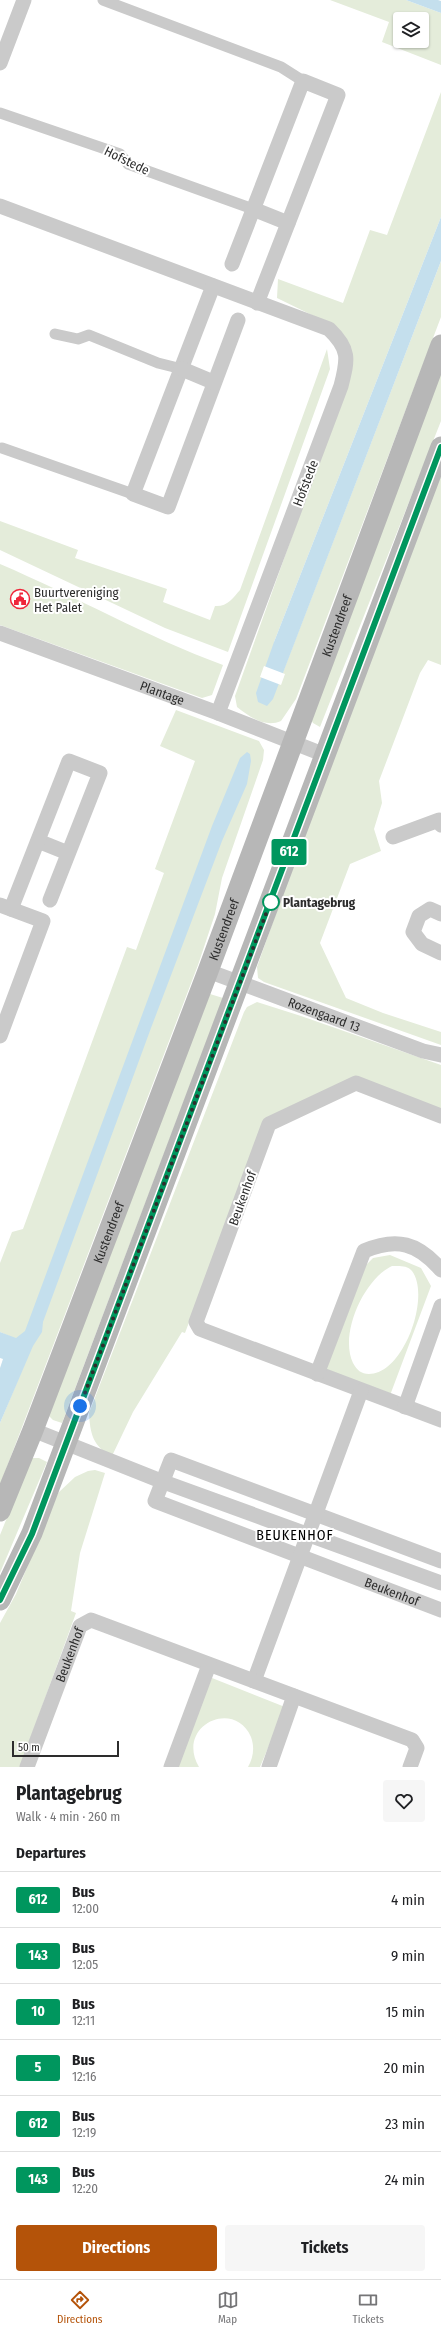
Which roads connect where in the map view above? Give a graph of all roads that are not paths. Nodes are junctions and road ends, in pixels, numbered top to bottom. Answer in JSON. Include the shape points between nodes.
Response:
{"nodes":[{"id":1,"x":24,"y":0,"type":"edge"},
{"id":2,"x":103,"y":0,"type":"edge"},
{"id":3,"x":0,"y":63,"type":"edge"},
{"id":4,"x":303,"y":81,"type":"junction"},
{"id":5,"x":0,"y":113,"type":"edge"},
{"id":6,"x":0,"y":206,"type":"edge"},
{"id":7,"x":253,"y":209,"type":"junction"},
{"id":8,"x":288,"y":223,"type":"junction"},
{"id":9,"x":232,"y":264,"type":"dead end"},
{"id":10,"x":212,"y":286,"type":"junction"},
{"id":11,"x":257,"y":302,"type":"junction"},
{"id":12,"x":238,"y":320,"type":"dead end"},
{"id":13,"x":55,"y":334,"type":"dead end"},
{"id":14,"x":441,"y":345,"type":"edge"},
{"id":15,"x":182,"y":370,"type":"junction"},
{"id":16,"x":214,"y":382,"type":"junction"},
{"id":17,"x":441,"y":447,"type":"edge"},
{"id":18,"x":2,"y":448,"type":"dead end"},
{"id":19,"x":133,"y":494,"type":"junction"},
{"id":20,"x":0,"y":633,"type":"edge"},
{"id":21,"x":218,"y":713,"type":"junction"},
{"id":22,"x":292,"y":742,"type":"junction"},
{"id":23,"x":325,"y":755,"type":"junction"},
{"id":24,"x":441,"y":825,"type":"edge"},
{"id":25,"x":394,"y":837,"type":"dead end"},
{"id":26,"x":38,"y":841,"type":"junction"},
{"id":27,"x":68,"y":853,"type":"junction"},
{"id":28,"x":50,"y":900,"type":"dead end"},
{"id":29,"x":6,"y":907,"type":"edge"},
{"id":30,"x":441,"y":914,"type":"edge"},
{"id":31,"x":441,"y":953,"type":"edge"},
{"id":32,"x":208,"y":971,"type":"junction"},
{"id":33,"x":241,"y":983,"type":"junction"},
{"id":34,"x":0,"y":1036,"type":"edge"},
{"id":35,"x":441,"y":1055,"type":"edge"},
{"id":36,"x":441,"y":1116,"type":"edge"},
{"id":37,"x":441,"y":1270,"type":"edge"},
{"id":38,"x":441,"y":1306,"type":"edge"},
{"id":39,"x":317,"y":1374,"type":"junction"},
{"id":40,"x":360,"y":1391,"type":"junction"},
{"id":41,"x":405,"y":1407,"type":"junction"},
{"id":42,"x":441,"y":1420,"type":"edge"},
{"id":43,"x":33,"y":1430,"type":"junction"},
{"id":44,"x":66,"y":1443,"type":"junction"},
{"id":45,"x":161,"y":1481,"type":"junction"},
{"id":46,"x":0,"y":1511,"type":"edge"},
{"id":47,"x":315,"y":1513,"type":"junction"},
{"id":48,"x":307,"y":1534,"type":"junction"},
{"id":49,"x":299,"y":1556,"type":"junction"},
{"id":50,"x":441,"y":1561,"type":"edge"},
{"id":51,"x":441,"y":1583,"type":"edge"},
{"id":52,"x":0,"y":1600,"type":"edge"},
{"id":53,"x":441,"y":1610,"type":"edge"},
{"id":54,"x":209,"y":1665,"type":"junction"},
{"id":55,"x":254,"y":1681,"type":"junction"},
{"id":56,"x":294,"y":1696,"type":"junction"},
{"id":57,"x":27,"y":1767,"type":"edge"},
{"id":58,"x":171,"y":1767,"type":"edge"},
{"id":59,"x":269,"y":1767,"type":"edge"},
{"id":60,"x":410,"y":1767,"type":"edge"}],
"edges":[{"from":1,"to":3,"type":"street"},
{"from":2,"to":4,"type":"street","via":[[282,67]]},
{"from":4,"to":7,"type":"street"},
{"from":4,"to":8,"type":"street","via":[[338,95]]},
{"from":5,"to":7,"type":"street","name":"Hofstede","via":[[120,154],[128,164]]},
{"from":6,"to":10,"type":"street","name":"Hofstede"},
{"from":7,"to":8,"type":"street","name":"Hofstede"},
{"from":7,"to":9,"type":"street"},
{"from":8,"to":11,"type":"street"},
{"from":10,"to":11,"type":"street","name":"Hofstede"},
{"from":10,"to":15,"type":"street"},
{"from":11,"to":21,"type":"street","name":"Hofstede","via":[[330,328],[340,339],[346,352],[346,368],[339,393]]},
{"from":12,"to":16,"type":"street"},
{"from":13,"to":15,"type":"street","via":[[78,339],[90,335],[158,364]]},
{"from":14,"to":22,"type":"main road","name":"Kustendreef"},
{"from":15,"to":16,"type":"street"},
{"from":15,"to":19,"type":"street"},
{"from":16,"to":19,"type":"street","via":[[168,507]]},
{"from":17,"to":23,"type":"main road"},
{"from":18,"to":19,"type":"street"},
{"from":20,"to":21,"type":"street","name":"Plantage"},
{"from":21,"to":22,"type":"street","name":"Plantage"},
{"from":22,"to":23,"type":"street","name":"Plantage"},
{"from":22,"to":32,"type":"main road","name":"Kustendreef"},
{"from":23,"to":33,"type":"main road"},
{"from":24,"to":25,"type":"street","via":[[439,820]]},
{"from":26,"to":27,"type":"street"},
{"from":26,"to":27,"type":"street","via":[[69,761],[100,773]]},
{"from":26,"to":29,"type":"street"},
{"from":27,"to":28,"type":"street"},
{"from":29,"to":34,"type":"street","via":[[44,921]]},
{"from":30,"to":31,"type":"street","via":[[430,909],[419,916],[413,932],[422,944]]},
{"from":32,"to":33,"type":"street","name":"Rozengaard 13"},
{"from":32,"to":43,"type":"main road","name":"Kustendreef"},
{"from":33,"to":35,"type":"street","name":"Rozengaard 13","via":[[423,1051]]},
{"from":33,"to":44,"type":"main road"},
{"from":36,"to":39,"type":"street","name":"Beukenhof","via":[[356,1083],[269,1124],[196,1322],[200,1329]]},
{"from":37,"to":39,"type":"street","via":[[414,1247],[382,1244],[364,1251]]},
{"from":38,"to":41,"type":"street"},
{"from":39,"to":40,"type":"street","name":"Beukenhof"},
{"from":40,"to":41,"type":"street","name":"Beukenhof"},
{"from":40,"to":47,"type":"street"},
{"from":41,"to":42,"type":"street","name":"Beukenhof"},
{"from":43,"to":44,"type":"street","name":"Beukenhof"},
{"from":43,"to":46,"type":"main road","name":"Kustendreef"},
{"from":44,"to":45,"type":"street","name":"Beukenhof"},
{"from":44,"to":52,"type":"main road","via":[[32,1534]]},
{"from":45,"to":47,"type":"street","name":"Beukenhof","via":[[171,1460]]},
{"from":45,"to":48,"type":"street","name":"Beukenhof"},
{"from":45,"to":49,"type":"street","name":"Beukenhof","via":[[155,1501]]},
{"from":47,"to":48,"type":"street"},
{"from":47,"to":50,"type":"street","name":"Beukenhof"},
{"from":48,"to":49,"type":"street"},
{"from":48,"to":51,"type":"street","name":"Beukenhof"},
{"from":49,"to":53,"type":"street","name":"Beukenhof"},
{"from":49,"to":55,"type":"street"},
{"from":54,"to":55,"type":"street","name":"Beukenhof"},
{"from":54,"to":57,"type":"street","name":"Beukenhof","via":[[91,1620],[85,1623],[80,1626]]},
{"from":54,"to":58,"type":"street"},
{"from":55,"to":56,"type":"street","name":"Beukenhof"},
{"from":56,"to":59,"type":"street"},
{"from":56,"to":60,"type":"street","name":"Beukenhof","via":[[412,1740],[417,1748]]}]}
